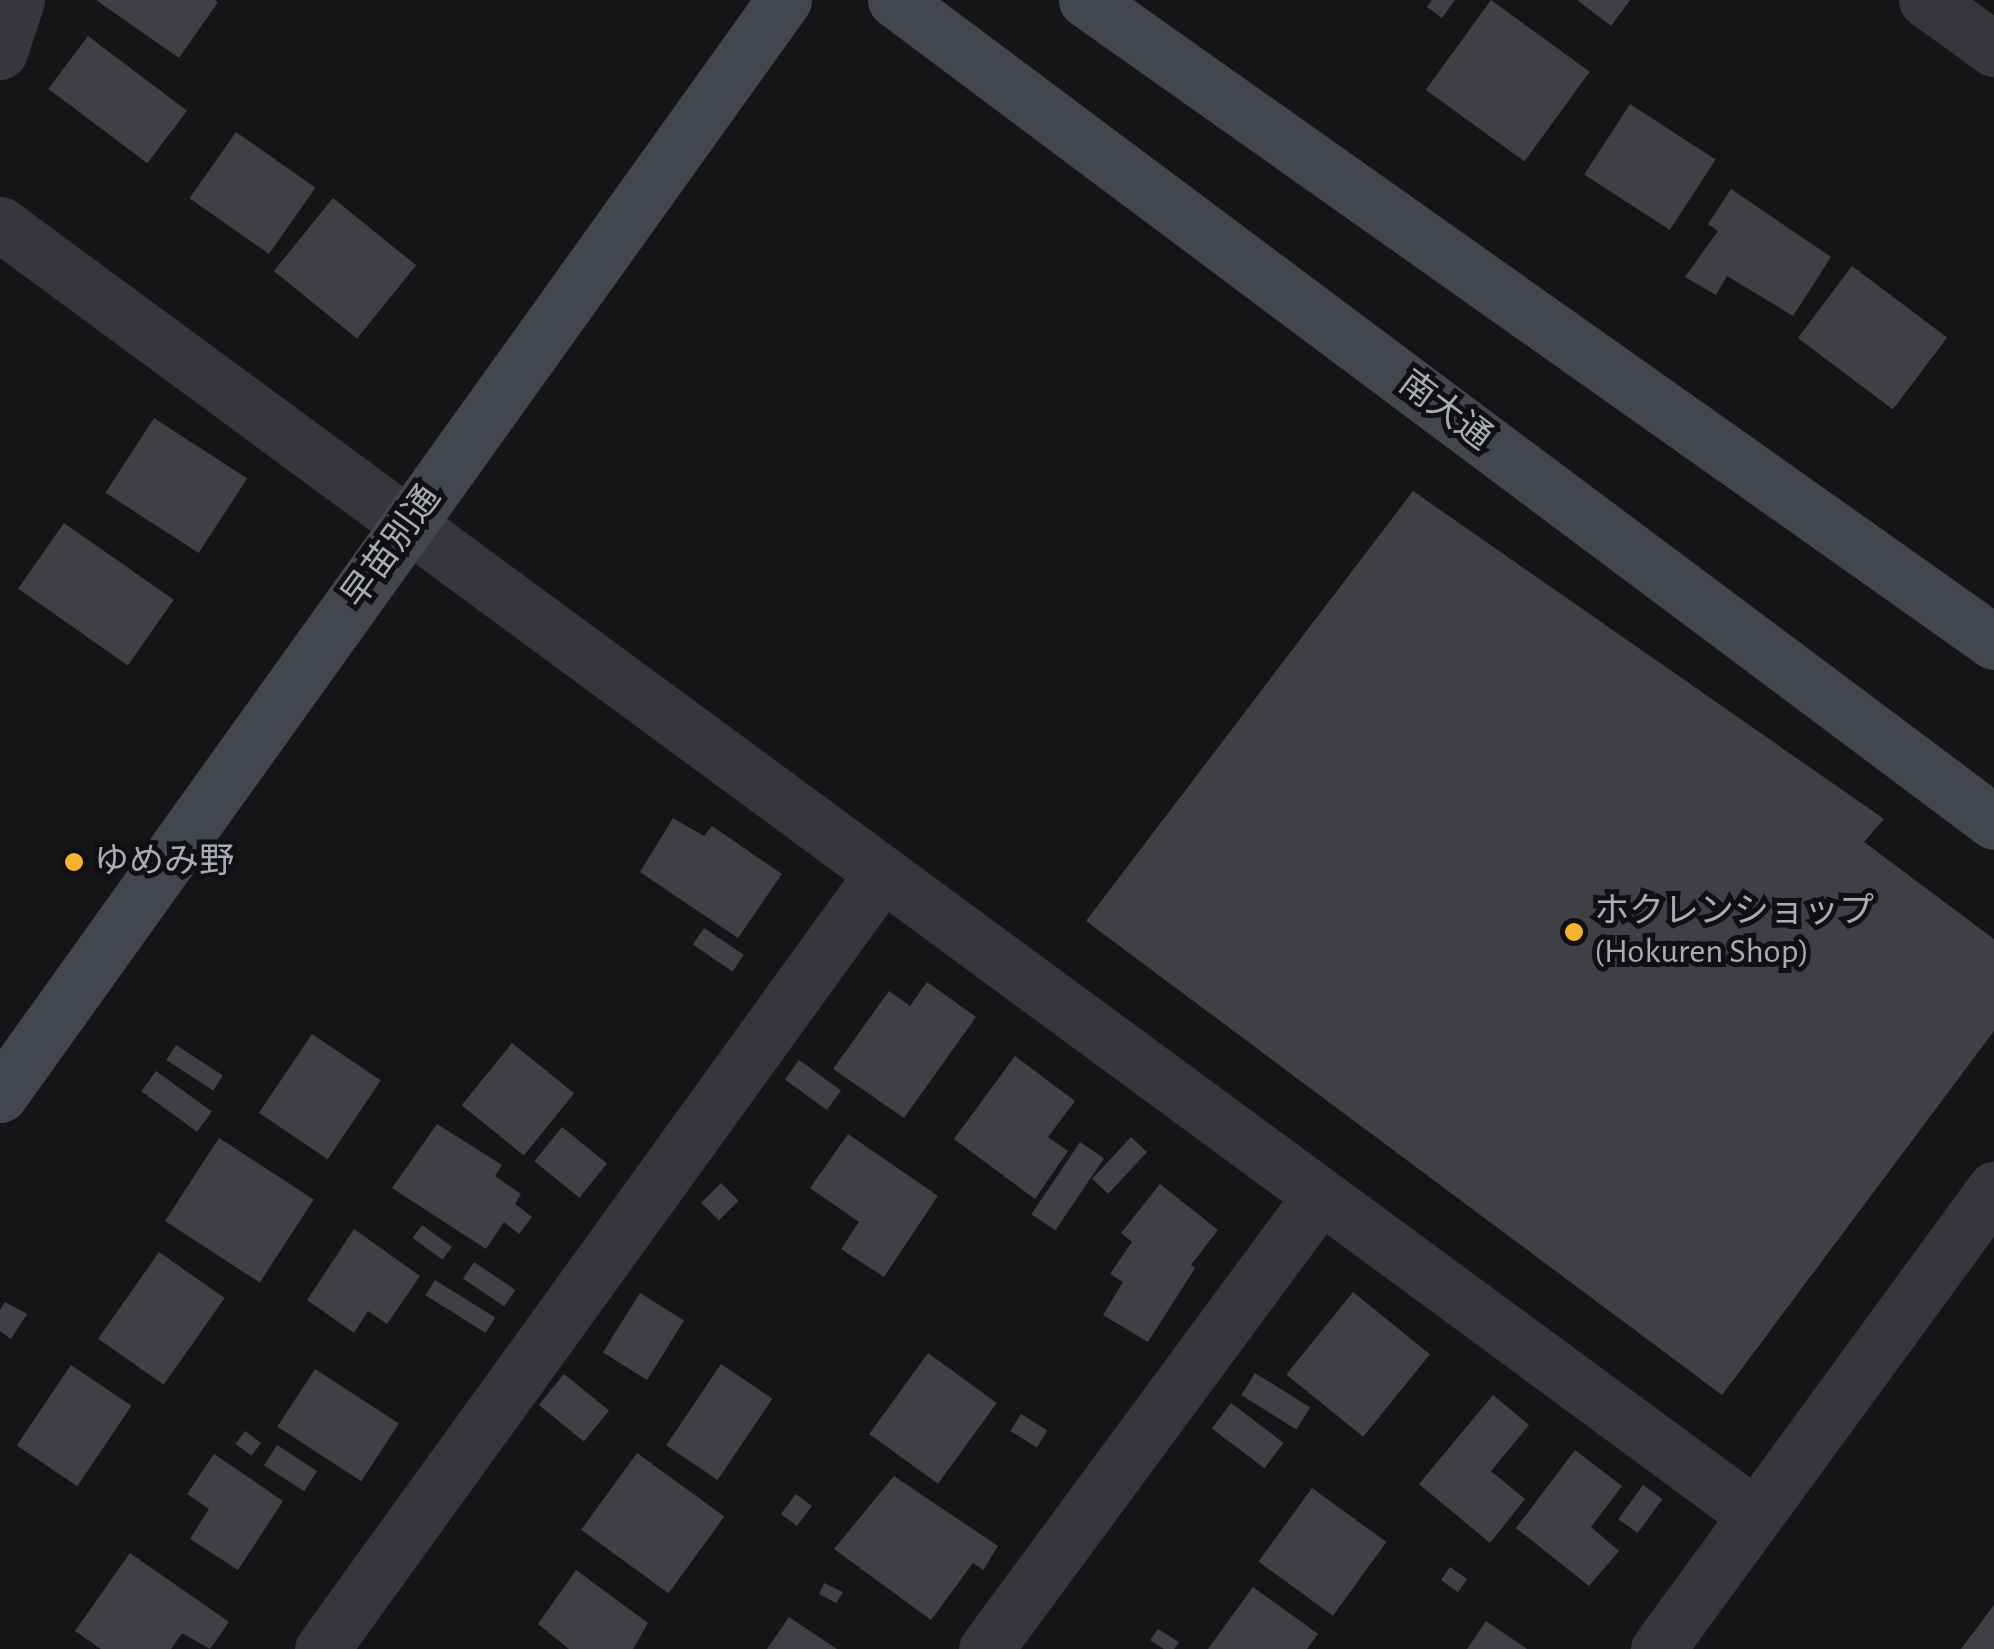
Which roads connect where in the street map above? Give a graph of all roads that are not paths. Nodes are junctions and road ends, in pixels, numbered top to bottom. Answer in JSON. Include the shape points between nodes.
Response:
{"nodes":[{"id":1,"x":17,"y":0,"type":"edge"},
{"id":2,"x":784,"y":0,"type":"edge"},
{"id":3,"x":895,"y":0,"type":"edge"},
{"id":4,"x":1086,"y":0,"type":"edge"},
{"id":5,"x":1926,"y":0,"type":"edge"},
{"id":6,"x":1994,"y":50,"type":"edge"},
{"id":7,"x":0,"y":52,"type":"edge"},
{"id":8,"x":0,"y":224,"type":"edge"},
{"id":9,"x":406,"y":527,"type":"junction"},
{"id":10,"x":1994,"y":642,"type":"edge"},
{"id":11,"x":1994,"y":822,"type":"edge"},
{"id":12,"x":881,"y":875,"type":"junction"},
{"id":13,"x":0,"y":1095,"type":"edge"},
{"id":14,"x":1994,"y":1188,"type":"edge"},
{"id":15,"x":1320,"y":1196,"type":"junction"},
{"id":16,"x":1755,"y":1515,"type":"junction"},
{"id":17,"x":322,"y":1649,"type":"edge"},
{"id":18,"x":986,"y":1649,"type":"edge"},
{"id":19,"x":1658,"y":1649,"type":"edge"}],
"edges":[{"from":1,"to":7,"type":"street"},
{"from":2,"to":9,"type":"main road","name":"早苗別通"},
{"from":3,"to":11,"type":"main road","name":"南大通"},
{"from":4,"to":10,"type":"main road"},
{"from":5,"to":6,"type":"street"},
{"from":8,"to":9,"type":"street"},
{"from":9,"to":12,"type":"street"},
{"from":9,"to":13,"type":"main road","name":"早苗別通"},
{"from":12,"to":15,"type":"street"},
{"from":12,"to":17,"type":"street"},
{"from":14,"to":16,"type":"street"},
{"from":15,"to":16,"type":"street"},
{"from":15,"to":18,"type":"street"},
{"from":16,"to":19,"type":"street"}]}
